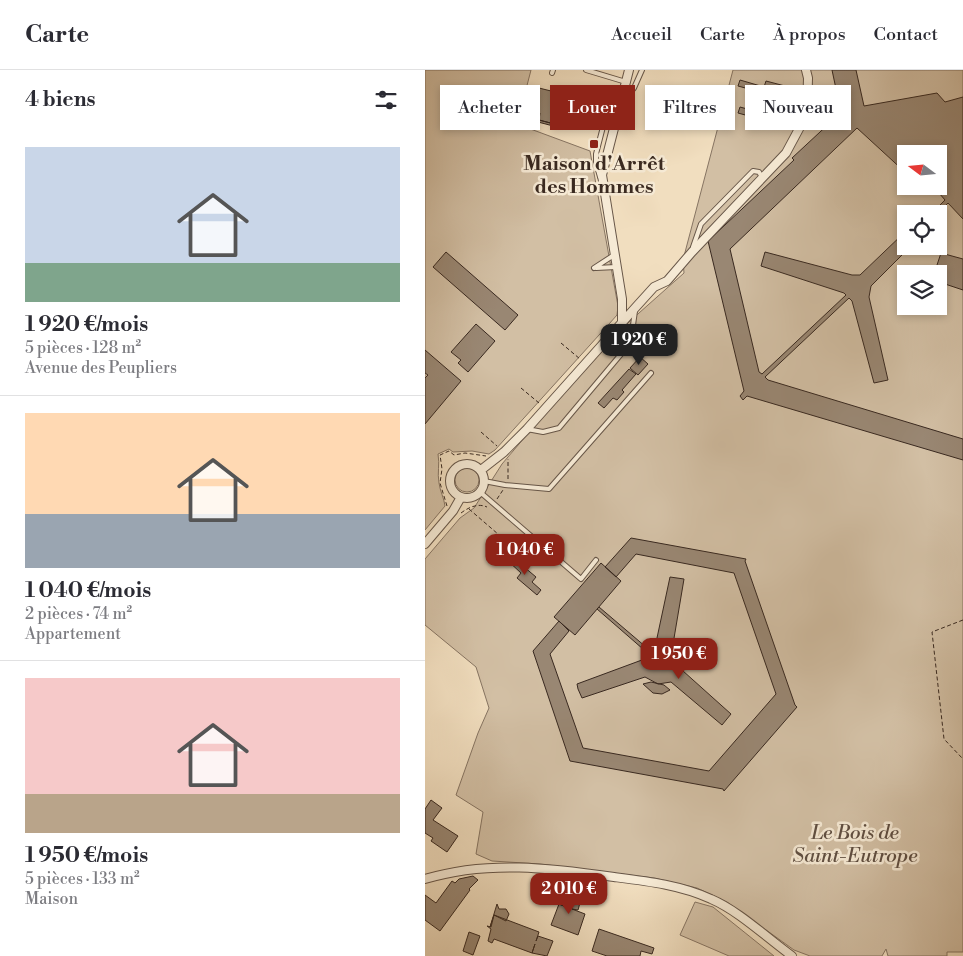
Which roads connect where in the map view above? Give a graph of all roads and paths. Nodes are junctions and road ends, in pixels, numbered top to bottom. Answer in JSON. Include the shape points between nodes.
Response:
{"nodes":[{"id":1,"x":586,"y":70,"type":"edge"},
{"id":2,"x":629,"y":70,"type":"edge"},
{"id":3,"x":641,"y":70,"type":"edge"},
{"id":4,"x":806,"y":70,"type":"edge"},
{"id":5,"x":627,"y":82,"type":"junction"},
{"id":6,"x":626,"y":85,"type":"edge"},
{"id":7,"x":635,"y":85,"type":"edge"},
{"id":8,"x":613,"y":130,"type":"edge"},
{"id":9,"x":763,"y":179,"type":"junction"},
{"id":10,"x":692,"y":252,"type":"junction"},
{"id":11,"x":614,"y":255,"type":"junction"},
{"id":12,"x":616,"y":267,"type":"junction"},
{"id":13,"x":635,"y":308,"type":"junction"},
{"id":14,"x":622,"y":323,"type":"junction"},
{"id":15,"x":561,"y":343,"type":"dead end"},
{"id":16,"x":584,"y":363,"type":"junction"},
{"id":17,"x":651,"y":373,"type":"dead end"},
{"id":18,"x":521,"y":388,"type":"dead end"},
{"id":19,"x":545,"y":408,"type":"junction"},
{"id":20,"x":527,"y":428,"type":"junction"},
{"id":21,"x":481,"y":432,"type":"dead end"},
{"id":22,"x":504,"y":452,"type":"junction"},
{"id":23,"x":489,"y":456,"type":"dead end"},
{"id":24,"x":481,"y":470,"type":"junction"},
{"id":25,"x":485,"y":481,"type":"junction"},
{"id":26,"x":505,"y":486,"type":"junction"},
{"id":27,"x":480,"y":492,"type":"junction"},
{"id":28,"x":461,"y":497,"type":"junction"},
{"id":29,"x":493,"y":504,"type":"junction"},
{"id":30,"x":468,"y":508,"type":"junction"},
{"id":31,"x":453,"y":511,"type":"junction"},
{"id":32,"x":425,"y":544,"type":"edge"},
{"id":33,"x":513,"y":547,"type":"dead end"},
{"id":34,"x":596,"y":560,"type":"dead end"},
{"id":35,"x":963,"y":620,"type":"edge"},
{"id":36,"x":963,"y":759,"type":"edge"},
{"id":37,"x":425,"y":879,"type":"edge"},
{"id":38,"x":792,"y":956,"type":"edge"}],
"edges":[{"from":1,"to":5,"type":"lane"},
{"from":2,"to":5,"type":"street"},
{"from":3,"to":7,"type":"lane"},
{"from":4,"to":9,"type":"street","via":[[807,114],[786,153]]},
{"from":5,"to":6,"type":"street"},
{"from":8,"to":11,"type":"street","via":[[604,163],[603,184]]},
{"from":9,"to":10,"type":"street"},
{"from":9,"to":10,"type":"lane","via":[[759,172],[753,171],[701,224]]},
{"from":10,"to":13,"type":"street","via":[[667,281],[654,287]]},
{"from":11,"to":12,"type":"street"},
{"from":11,"to":12,"type":"lane","via":[[594,268]]},
{"from":12,"to":14,"type":"street","via":[[622,299]]},
{"from":13,"to":14,"type":"street"},
{"from":13,"to":20,"type":"lane","via":[[633,325],[622,353],[559,428],[543,432]]},
{"from":14,"to":16,"type":"street"},
{"from":15,"to":16,"type":"path"},
{"from":16,"to":19,"type":"street"},
{"from":17,"to":26,"type":"lane","via":[[549,489]]},
{"from":18,"to":19,"type":"path"},
{"from":19,"to":20,"type":"street"},
{"from":20,"to":22,"type":"street"},
{"from":21,"to":22,"type":"path"},
{"from":22,"to":24,"type":"street"},
{"from":22,"to":26,"type":"path","via":[[508,460]]},
{"from":23,"to":31,"type":"path","via":[[454,455],[449,451],[440,455],[440,484],[447,507]]},
{"from":24,"to":25,"type":"street"},
{"from":24,"to":28,"type":"street","via":[[471,464],[454,469],[451,485]]},
{"from":25,"to":26,"type":"lane"},
{"from":25,"to":27,"type":"street"},
{"from":26,"to":29,"type":"path"},
{"from":27,"to":28,"type":"street","via":[[471,498]]},
{"from":27,"to":29,"type":"lane"},
{"from":28,"to":31,"type":"street"},
{"from":29,"to":30,"type":"path","via":[[489,508],[482,505]]},
{"from":29,"to":34,"type":"lane","via":[[581,579]]},
{"from":30,"to":31,"type":"path","via":[[459,516]]},
{"from":30,"to":33,"type":"path"},
{"from":31,"to":32,"type":"street"},
{"from":35,"to":36,"type":"path","via":[[932,632],[944,739]]},
{"from":37,"to":38,"type":"street","via":[[444,873],[494,867],[541,868],[655,882],[711,899],[726,907]]}]}
